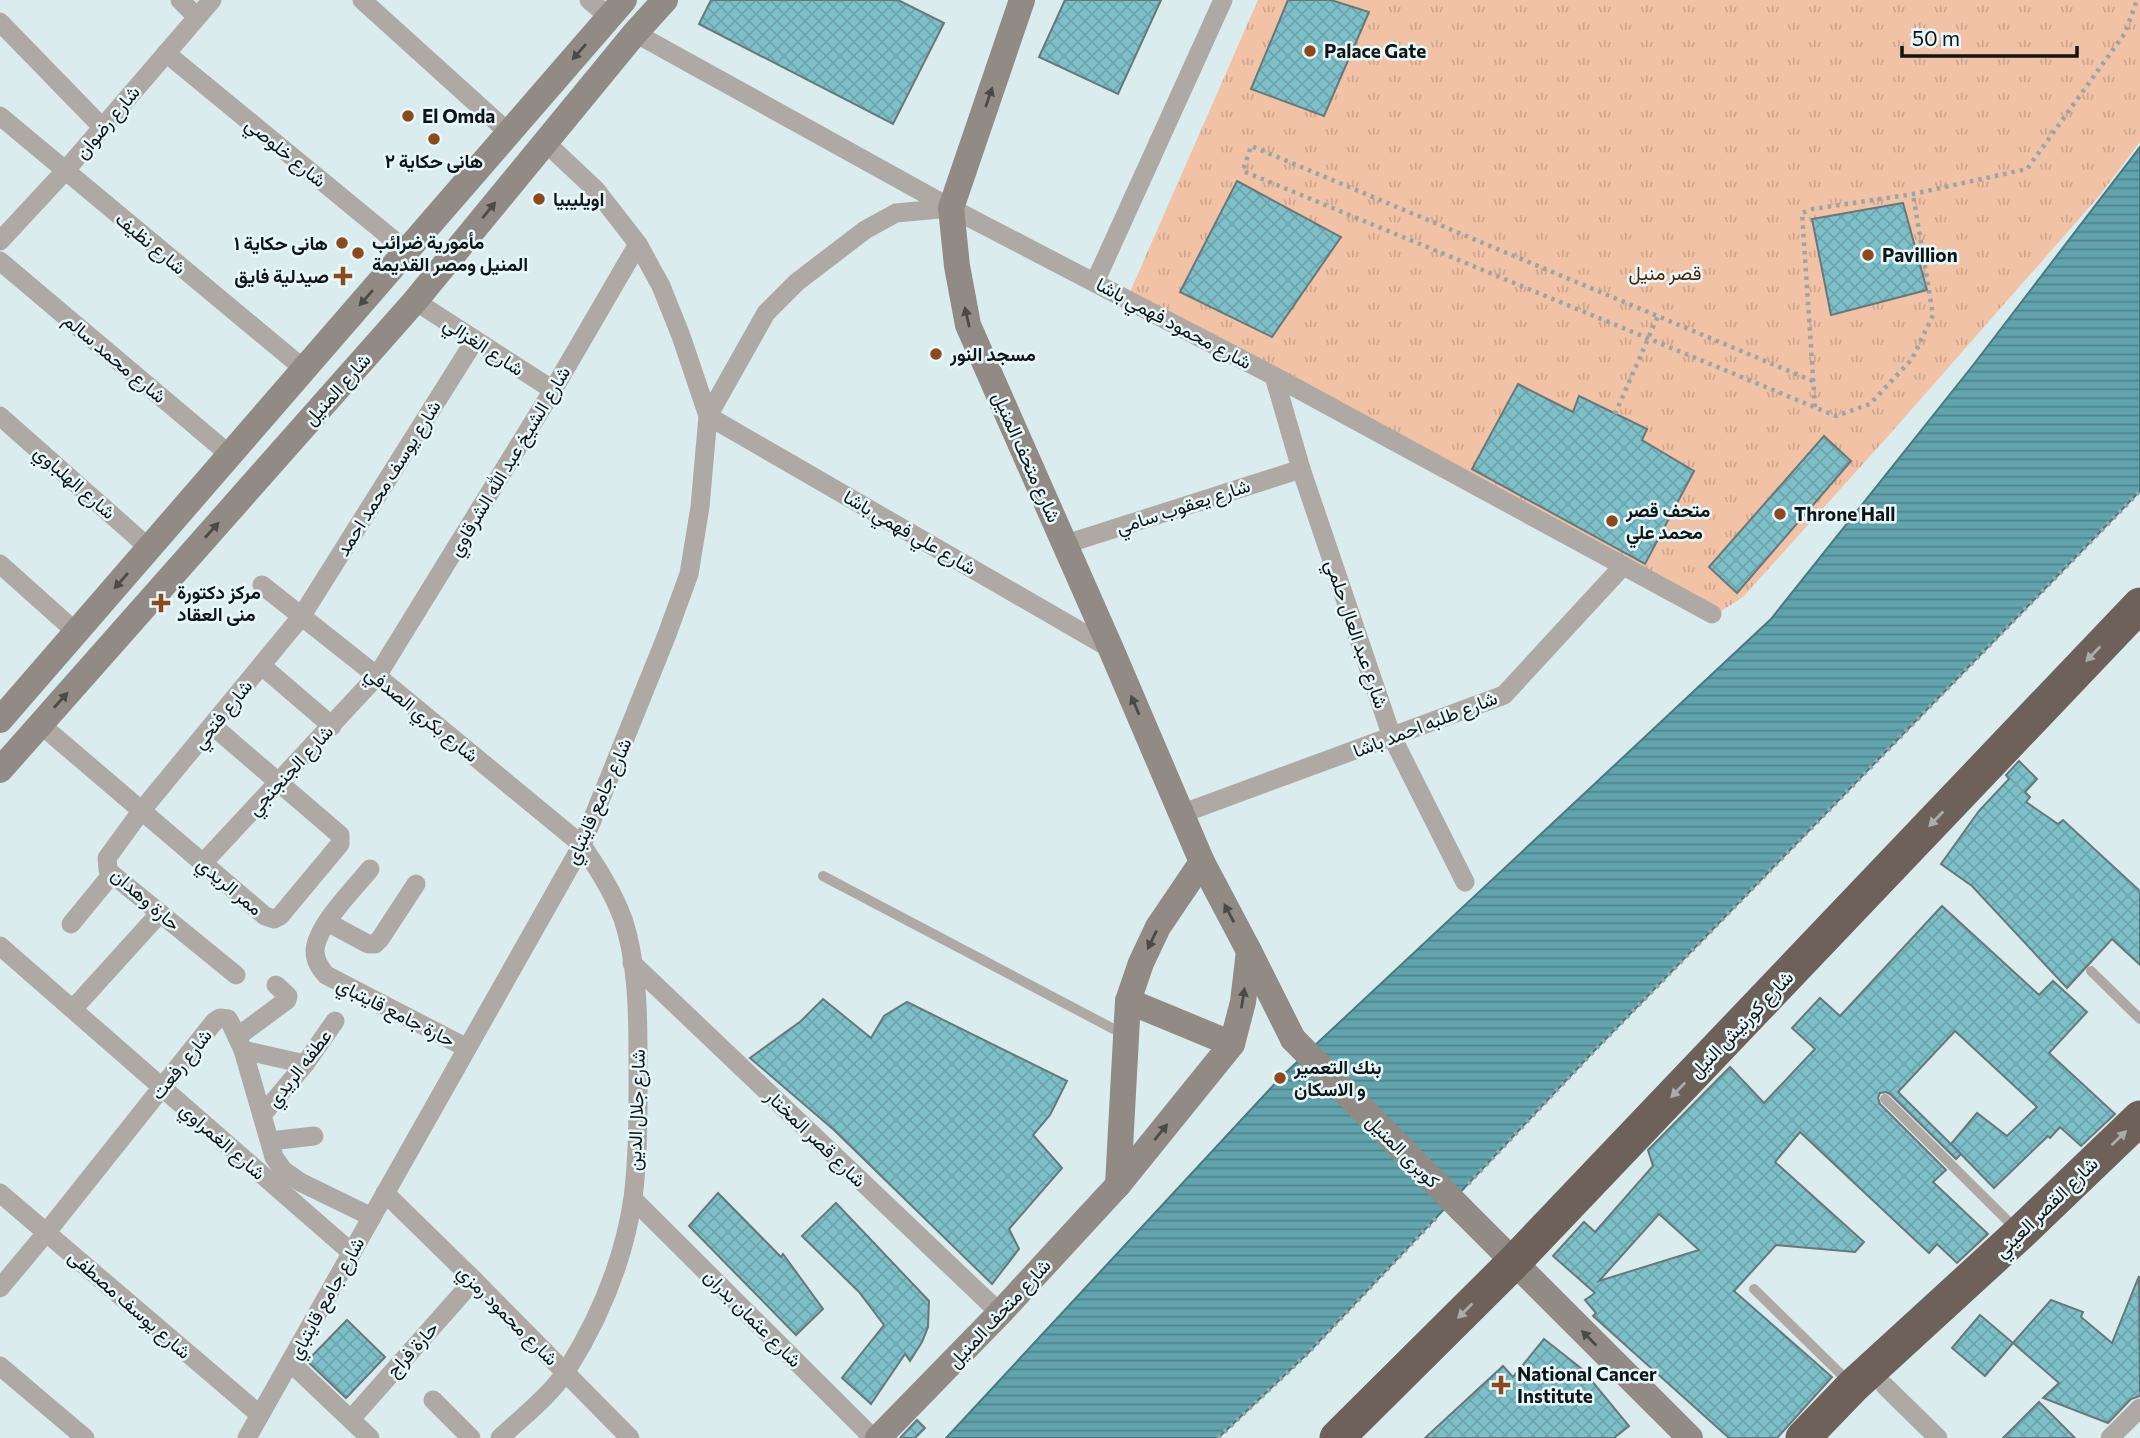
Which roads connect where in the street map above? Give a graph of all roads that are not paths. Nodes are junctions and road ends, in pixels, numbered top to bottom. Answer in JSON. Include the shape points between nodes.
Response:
{"nodes":[{"id":1,"x":180,"y":0,"type":"edge"},
{"id":2,"x":212,"y":0,"type":"edge"},
{"id":3,"x":362,"y":0,"type":"edge"},
{"id":4,"x":589,"y":0,"type":"edge"},
{"id":5,"x":665,"y":0,"type":"edge"},
{"id":6,"x":1022,"y":0,"type":"edge"},
{"id":7,"x":1223,"y":0,"type":"edge"},
{"id":8,"x":616,"y":8,"type":"edge"},
{"id":9,"x":197,"y":17,"type":"junction"},
{"id":10,"x":0,"y":22,"type":"edge"},
{"id":11,"x":635,"y":33,"type":"junction"},
{"id":12,"x":166,"y":53,"type":"junction"},
{"id":13,"x":0,"y":116,"type":"edge"},
{"id":14,"x":102,"y":128,"type":"junction"},
{"id":15,"x":509,"y":133,"type":"junction"},
{"id":16,"x":545,"y":142,"type":"junction"},
{"id":17,"x":65,"y":172,"type":"junction"},
{"id":18,"x":951,"y":208,"type":"junction"},
{"id":19,"x":0,"y":241,"type":"edge"},
{"id":20,"x":638,"y":244,"type":"junction"},
{"id":21,"x":407,"y":251,"type":"junction"},
{"id":22,"x":0,"y":261,"type":"edge"},
{"id":23,"x":1095,"y":282,"type":"junction"},
{"id":24,"x":415,"y":302,"type":"junction"},
{"id":25,"x":475,"y":340,"type":"junction"},
{"id":26,"x":304,"y":369,"type":"junction"},
{"id":27,"x":1274,"y":376,"type":"junction"},
{"id":28,"x":553,"y":390,"type":"junction"},
{"id":29,"x":0,"y":416,"type":"edge"},
{"id":30,"x":708,"y":416,"type":"junction"},
{"id":31,"x":230,"y":455,"type":"junction"},
{"id":32,"x":1301,"y":468,"type":"junction"},
{"id":33,"x":1066,"y":544,"type":"junction"},
{"id":34,"x":149,"y":548,"type":"junction"},
{"id":35,"x":0,"y":564,"type":"edge"},
{"id":36,"x":1623,"y":566,"type":"junction"},
{"id":37,"x":262,"y":585,"type":"dead end"},
{"id":38,"x":2140,"y":605,"type":"edge"},
{"id":39,"x":1712,"y":614,"type":"dead end"},
{"id":40,"x":301,"y":617,"type":"junction"},
{"id":41,"x":76,"y":632,"type":"junction"},
{"id":42,"x":1111,"y":649,"type":"junction"},
{"id":43,"x":262,"y":666,"type":"junction"},
{"id":44,"x":377,"y":676,"type":"junction"},
{"id":45,"x":4,"y":708,"type":"edge"},
{"id":46,"x":40,"y":724,"type":"junction"},
{"id":47,"x":213,"y":726,"type":"junction"},
{"id":48,"x":332,"y":726,"type":"junction"},
{"id":49,"x":1392,"y":737,"type":"junction"},
{"id":50,"x":0,"y":770,"type":"edge"},
{"id":51,"x":279,"y":782,"type":"junction"},
{"id":52,"x":142,"y":810,"type":"junction"},
{"id":53,"x":1181,"y":814,"type":"junction"},
{"id":54,"x":582,"y":845,"type":"junction"},
{"id":55,"x":1202,"y":862,"type":"junction"},
{"id":56,"x":203,"y":863,"type":"junction"},
{"id":57,"x":370,"y":869,"type":"dead end"},
{"id":58,"x":112,"y":874,"type":"junction"},
{"id":59,"x":822,"y":876,"type":"dead end"},
{"id":60,"x":1465,"y":882,"type":"dead end"},
{"id":61,"x":416,"y":884,"type":"dead end"},
{"id":62,"x":160,"y":913,"type":"junction"},
{"id":63,"x":327,"y":922,"type":"junction"},
{"id":64,"x":71,"y":924,"type":"dead end"},
{"id":65,"x":0,"y":946,"type":"edge"},
{"id":66,"x":1249,"y":950,"type":"junction"},
{"id":67,"x":632,"y":963,"type":"junction"},
{"id":68,"x":2091,"y":971,"type":"dead end"},
{"id":69,"x":236,"y":975,"type":"dead end"},
{"id":70,"x":276,"y":985,"type":"dead end"},
{"id":71,"x":1128,"y":1000,"type":"junction"},
{"id":72,"x":73,"y":1009,"type":"junction"},
{"id":73,"x":2140,"y":1019,"type":"edge"},
{"id":74,"x":335,"y":1021,"type":"dead end"},
{"id":75,"x":1126,"y":1035,"type":"junction"},
{"id":76,"x":1293,"y":1039,"type":"joint"},
{"id":77,"x":240,"y":1043,"type":"junction"},
{"id":78,"x":1232,"y":1044,"type":"junction"},
{"id":79,"x":467,"y":1048,"type":"junction"},
{"id":80,"x":305,"y":1064,"type":"junction"},
{"id":81,"x":162,"y":1087,"type":"junction"},
{"id":82,"x":1885,"y":1099,"type":"dead end"},
{"id":83,"x":263,"y":1114,"type":"junction"},
{"id":84,"x":2140,"y":1118,"type":"edge"},
{"id":85,"x":314,"y":1136,"type":"dead end"},
{"id":86,"x":270,"y":1141,"type":"junction"},
{"id":87,"x":1118,"y":1185,"type":"junction"},
{"id":88,"x":0,"y":1193,"type":"edge"},
{"id":89,"x":385,"y":1193,"type":"junction"},
{"id":90,"x":633,"y":1199,"type":"junction"},
{"id":91,"x":372,"y":1217,"type":"junction"},
{"id":92,"x":46,"y":1233,"type":"junction"},
{"id":93,"x":2020,"y":1233,"type":"junction"},
{"id":94,"x":352,"y":1253,"type":"junction"},
{"id":95,"x":1513,"y":1263,"type":"junction"},
{"id":96,"x":474,"y":1280,"type":"junction"},
{"id":97,"x":0,"y":1288,"type":"edge"},
{"id":98,"x":1754,"y":1289,"type":"dead end"},
{"id":99,"x":1000,"y":1313,"type":"junction"},
{"id":100,"x":290,"y":1362,"type":"junction"},
{"id":101,"x":0,"y":1366,"type":"edge"},
{"id":102,"x":565,"y":1373,"type":"junction"},
{"id":103,"x":1869,"y":1386,"type":"junction"},
{"id":104,"x":433,"y":1400,"type":"dead end"},
{"id":105,"x":2140,"y":1408,"type":"edge"},
{"id":106,"x":260,"y":1415,"type":"junction"},
{"id":107,"x":351,"y":1419,"type":"junction"},
{"id":108,"x":85,"y":1438,"type":"edge"},
{"id":109,"x":247,"y":1438,"type":"edge"},
{"id":110,"x":370,"y":1438,"type":"edge"},
{"id":111,"x":471,"y":1438,"type":"edge"},
{"id":112,"x":500,"y":1438,"type":"edge"},
{"id":113,"x":630,"y":1438,"type":"edge"},
{"id":114,"x":876,"y":1438,"type":"edge"},
{"id":115,"x":1338,"y":1438,"type":"edge"},
{"id":116,"x":1690,"y":1438,"type":"edge"},
{"id":117,"x":1803,"y":1438,"type":"edge"},
{"id":118,"x":1835,"y":1438,"type":"edge"},
{"id":119,"x":1938,"y":1438,"type":"edge"},
{"id":120,"x":2110,"y":1438,"type":"edge"}],
"edges":[{"from":1,"to":9,"type":"street"},
{"from":2,"to":9,"type":"street","name":"شارع رضوان"},
{"from":3,"to":15,"type":"street"},
{"from":4,"to":8,"type":"street"},
{"from":5,"to":11,"type":"street","name":"شارع المنيل"},
{"from":18,"to":6,"type":"street","name":"شارع متحف المنيل","one_way":true},
{"from":7,"to":23,"type":"street"},
{"from":8,"to":15,"type":"street","name":"شارع المنيل","one_way":true},
{"from":9,"to":12,"type":"street","name":"شارع رضوان"},
{"from":10,"to":14,"type":"street"},
{"from":11,"to":16,"type":"street","name":"شارع المنيل"},
{"from":11,"to":18,"type":"street","name":"شارع محمود فهمي باشا"},
{"from":12,"to":14,"type":"street","name":"شارع رضوان"},
{"from":12,"to":21,"type":"street","name":"شارع خلوصي"},
{"from":13,"to":17,"type":"street","name":"شارع نظيف"},
{"from":14,"to":17,"type":"street","name":"شارع رضوان"},
{"from":15,"to":21,"type":"street","name":"شارع المنيل"},
{"from":16,"to":20,"type":"street","name":"شارع جامع قايتباي","via":[[596,190]]},
{"from":24,"to":16,"type":"street","name":"شارع المنيل","one_way":true},
{"from":17,"to":19,"type":"street","name":"شارع رضوان"},
{"from":17,"to":26,"type":"street","name":"شارع نظيف"},
{"from":18,"to":23,"type":"street","name":"شارع محمود فهمي باشا"},
{"from":18,"to":30,"type":"street","via":[[896,213],[865,230],[797,282],[766,313]]},
{"from":33,"to":18,"type":"street","name":"شارع متحف المنيل","one_way":true,"via":[[968,325]]},
{"from":20,"to":28,"type":"street","name":"شارع الشيخ عبد الله الشرقاوي"},
{"from":20,"to":30,"type":"street","name":"شارع جامع قايتباي","via":[[661,286]]},
{"from":21,"to":26,"type":"street","name":"شارع المنيل","one_way":true},
{"from":22,"to":31,"type":"street","name":"شارع محمد سالم"},
{"from":23,"to":27,"type":"street","name":"شارع محمود فهمي باشا"},
{"from":24,"to":25,"type":"street","name":"شارع الغزالي"},
{"from":46,"to":24,"type":"street","name":"شارع المنيل","one_way":true},
{"from":25,"to":28,"type":"street","name":"شارع الغزالي"},
{"from":25,"to":40,"type":"street","name":"شارع يوسف محمد احمد"},
{"from":26,"to":31,"type":"street","name":"شارع المنيل"},
{"from":27,"to":32,"type":"street","name":"شارع عبد العال حلمي"},
{"from":27,"to":36,"type":"street","name":"شارع محمود فهمي باشا"},
{"from":28,"to":44,"type":"street","name":"شارع الشيخ عبد الله الشرقاوي"},
{"from":29,"to":34,"type":"street","name":"شارع الهلباوي"},
{"from":30,"to":42,"type":"street","name":"شارع علي فهمي باشا"},
{"from":30,"to":54,"type":"street","name":"شارع جامع قايتباي","via":[[689,574]]},
{"from":31,"to":34,"type":"street","name":"شارع المنيل"},
{"from":32,"to":33,"type":"street","name":"شارع يعقوب سامي"},
{"from":32,"to":49,"type":"street","name":"شارع عبد العال حلمي"},
{"from":33,"to":42,"type":"street","name":"شارع متحف المنيل"},
{"from":34,"to":41,"type":"street","name":"شارع المنيل","one_way":true},
{"from":35,"to":41,"type":"street"},
{"from":36,"to":39,"type":"street","name":"شارع محمود فهمي باشا"},
{"from":36,"to":49,"type":"street","name":"شارع طلبه احمد باشا","via":[[1504,695]]},
{"from":37,"to":40,"type":"street","name":"شارع بكري الصدفي"},
{"from":38,"to":95,"type":"highway","name":"شارع كورنيش النيل","one_way":true},
{"from":40,"to":43,"type":"street","name":"شارع فتحي"},
{"from":40,"to":44,"type":"street","name":"شارع بكري الصدفي"},
{"from":41,"to":45,"type":"street","name":"شارع المنيل"},
{"from":53,"to":42,"type":"street","name":"شارع متحف المنيل","one_way":true},
{"from":43,"to":47,"type":"street","name":"شارع فتحي"},
{"from":43,"to":48,"type":"street"},
{"from":44,"to":48,"type":"street","name":"شارع الجنجنجي"},
{"from":44,"to":54,"type":"street","name":"شارع بكري الصدفي"},
{"from":46,"to":50,"type":"street","name":"شارع المنيل"},
{"from":46,"to":52,"type":"street","name":"ممر الريدي"},
{"from":47,"to":51,"type":"street","name":"ممر الريدي"},
{"from":47,"to":52,"type":"street","name":"شارع فتحي"},
{"from":48,"to":51,"type":"street","name":"شارع الجنجنجي"},
{"from":49,"to":53,"type":"street","name":"شارع طلبه احمد باشا"},
{"from":49,"to":60,"type":"street","name":"شارع عبد العال حلمي"},
{"from":51,"to":56,"type":"street","name":"شارع الجنجنجي"},
{"from":51,"to":56,"type":"street","name":"ممر الريدي","via":[[341,838],[280,916],[267,918]]},
{"from":52,"to":56,"type":"street","name":"ممر الريدي"},
{"from":52,"to":58,"type":"street","name":"حارة وهدان","via":[[107,858]]},
{"from":53,"to":55,"type":"street","name":"شارع متحف المنيل"},
{"from":54,"to":67,"type":"street","name":"شارع جلال الدين","via":[[606,880],[619,910]]},
{"from":54,"to":79,"type":"street","name":"شارع جامع قايتباي"},
{"from":66,"to":55,"type":"street","name":"شارع متحف المنيل","one_way":true},
{"from":55,"to":71,"type":"street","one_way":true,"via":[[1158,927]]},
{"from":57,"to":63,"type":"street","name":"حارة جامع قايتباي"},
{"from":58,"to":62,"type":"street","name":"حارة وهدان"},
{"from":58,"to":64,"type":"street"},
{"from":59,"to":75,"type":"lane"},
{"from":61,"to":63,"type":"street","via":[[375,944]]},
{"from":62,"to":69,"type":"street","name":"حارة وهدان"},
{"from":62,"to":72,"type":"street"},
{"from":63,"to":79,"type":"street","name":"حارة جامع قايتباي","via":[[315,950],[326,975]]},
{"from":65,"to":72,"type":"street","name":"شارع الغمراوي"},
{"from":66,"to":76,"type":"street","name":"شارع متحف المنيل"},
{"from":78,"to":66,"type":"street","name":"شارع متحف المنيل","one_way":true},
{"from":67,"to":90,"type":"street","name":"شارع جلال الدين","via":[[638,1020]]},
{"from":67,"to":99,"type":"street","name":"شارع قصر المختار"},
{"from":68,"to":73,"type":"lane"},
{"from":70,"to":77,"type":"street","via":[[287,1000]]},
{"from":71,"to":75,"type":"street"},
{"from":71,"to":78,"type":"street"},
{"from":72,"to":81,"type":"street","name":"شارع الغمراوي"},
{"from":74,"to":80,"type":"street","name":"عطفه الريدي"},
{"from":75,"to":87,"type":"street"},
{"from":76,"to":95,"type":"street","name":"كوبرى المنيل","bridge":true},
{"from":77,"to":80,"type":"street"},
{"from":77,"to":81,"type":"street","name":"شارع رفعت","via":[[228,1019],[220,1018]]},
{"from":77,"to":83,"type":"street","name":"شارع رفعت"},
{"from":87,"to":78,"type":"street","name":"شارع متحف المنيل","one_way":true},
{"from":79,"to":89,"type":"street","name":"شارع جامع قايتباي"},
{"from":80,"to":83,"type":"street","name":"عطفه الريدي"},
{"from":81,"to":92,"type":"street","name":"شارع رفعت"},
{"from":81,"to":94,"type":"street","name":"شارع الغمراوي"},
{"from":82,"to":93,"type":"lane"},
{"from":83,"to":86,"type":"street","name":"شارع رفعت"},
{"from":93,"to":84,"type":"highway","name":"شارع القصر العيني","one_way":true},
{"from":85,"to":86,"type":"street"},
{"from":86,"to":91,"type":"street","name":"شارع رفعت","via":[[274,1157],[300,1182]]},
{"from":87,"to":99,"type":"street","name":"شارع متحف المنيل"},
{"from":88,"to":92,"type":"street","name":"شارع يوسف مصطفى"},
{"from":89,"to":91,"type":"street","name":"شارع جامع قايتباي"},
{"from":89,"to":96,"type":"street","name":"شارع محمود رمزي"},
{"from":90,"to":102,"type":"street","name":"شارع جلال الدين","via":[[608,1289]]},
{"from":90,"to":114,"type":"street","name":"شارع عثمان بدران"},
{"from":91,"to":94,"type":"street","name":"شارع جامع قايتباي"},
{"from":92,"to":97,"type":"street","name":"شارع رفعت"},
{"from":92,"to":106,"type":"street","name":"شارع يوسف مصطفى"},
{"from":93,"to":103,"type":"highway","name":"شارع القصر العيني","via":[[1952,1296]]},
{"from":94,"to":100,"type":"street","name":"شارع جامع قايتباي"},
{"from":95,"to":115,"type":"highway","name":"شارع كورنيش النيل","one_way":true},
{"from":116,"to":95,"type":"street","one_way":true},
{"from":96,"to":102,"type":"street","name":"شارع محمود رمزي"},
{"from":96,"to":107,"type":"street","name":"حارة فراج"},
{"from":98,"to":103,"type":"lane"},
{"from":99,"to":114,"type":"street","name":"شارع متحف المنيل"},
{"from":100,"to":106,"type":"street","name":"شارع جامع قايتباي"},
{"from":100,"to":107,"type":"street"},
{"from":101,"to":108,"type":"street"},
{"from":102,"to":112,"type":"street","name":"شارع جلال الدين"},
{"from":102,"to":113,"type":"street","name":"شارع محمود رمزي"},
{"from":103,"to":117,"type":"highway","name":"شارع القصر العيني"},
{"from":103,"to":118,"type":"highway","name":"شارع القصر العيني"},
{"from":103,"to":119,"type":"street"},
{"from":104,"to":111,"type":"street"},
{"from":105,"to":120,"type":"street"},
{"from":106,"to":109,"type":"street","name":"شارع جامع قايتباي"},
{"from":107,"to":110,"type":"street"}]}
